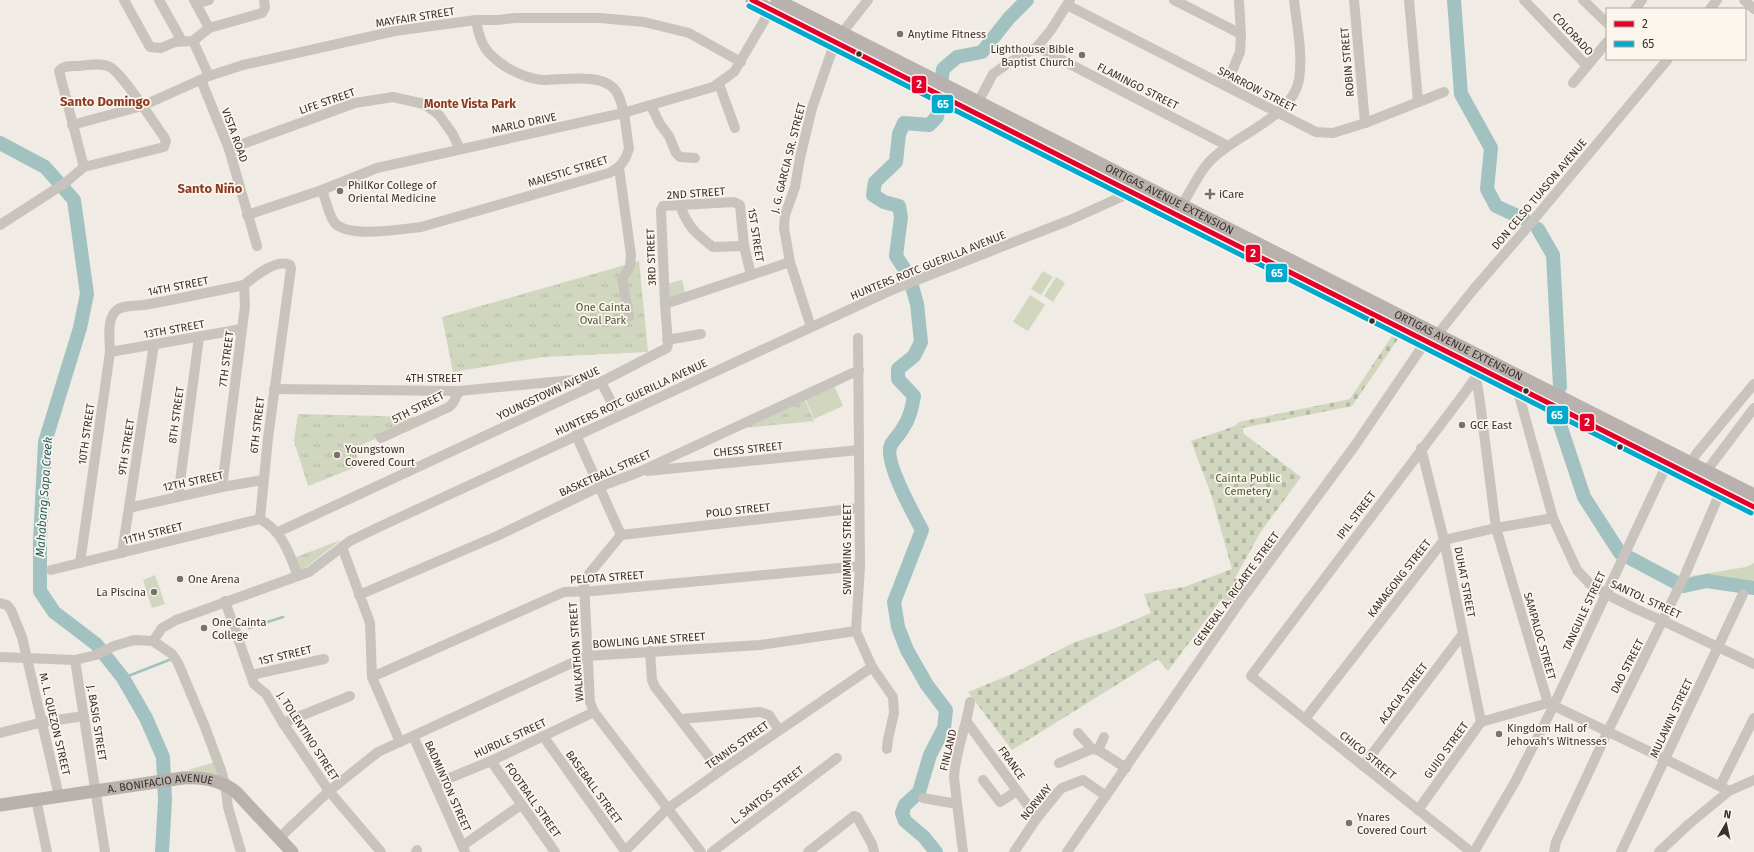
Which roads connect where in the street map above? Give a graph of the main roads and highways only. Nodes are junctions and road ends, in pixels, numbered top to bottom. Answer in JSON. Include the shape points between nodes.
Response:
{"nodes":[{"id":1,"x":752,"y":0,"type":"edge"},
{"id":2,"x":774,"y":5,"type":"edge"},
{"id":3,"x":976,"y":106,"type":"junction"},
{"id":4,"x":1431,"y":338,"type":"junction"},
{"id":5,"x":1688,"y":468,"type":"junction"},
{"id":6,"x":1703,"y":476,"type":"junction"},
{"id":7,"x":1754,"y":495,"type":"edge"},
{"id":8,"x":1754,"y":507,"type":"edge"},
{"id":9,"x":0,"y":805,"type":"edge"},
{"id":10,"x":292,"y":852,"type":"edge"}],
"edges":[{"from":1,"to":2,"type":"main road","name":"ORTIGAS AVENUE EXTENSION"},
{"from":2,"to":3,"type":"main road","name":"ORTIGAS AVENUE EXTENSION"},
{"from":3,"to":4,"type":"main road","name":"ORTIGAS AVENUE EXTENSION","via":[[1182,205]]},
{"from":3,"to":4,"type":"main road","name":"ORTIGAS AVENUE EXTENSION","via":[[1132,192]]},
{"from":4,"to":5,"type":"main road","name":"ORTIGAS AVENUE EXTENSION"},
{"from":4,"to":5,"type":"main road","name":"ORTIGAS AVENUE EXTENSION","via":[[1477,373],[1517,388],[1667,464]]},
{"from":5,"to":6,"type":"main road","name":"ORTIGAS AVENUE EXTENSION"},
{"from":6,"to":7,"type":"main road","name":"ORTIGAS AVENUE EXTENSION"},
{"from":6,"to":8,"type":"main road","name":"ORTIGAS AVENUE EXTENSION","via":[[1721,490]]},
{"from":9,"to":10,"type":"main road","name":"A. BONIFACIO AVENUE","via":[[183,778],[198,778],[225,784],[245,800]]}]}
